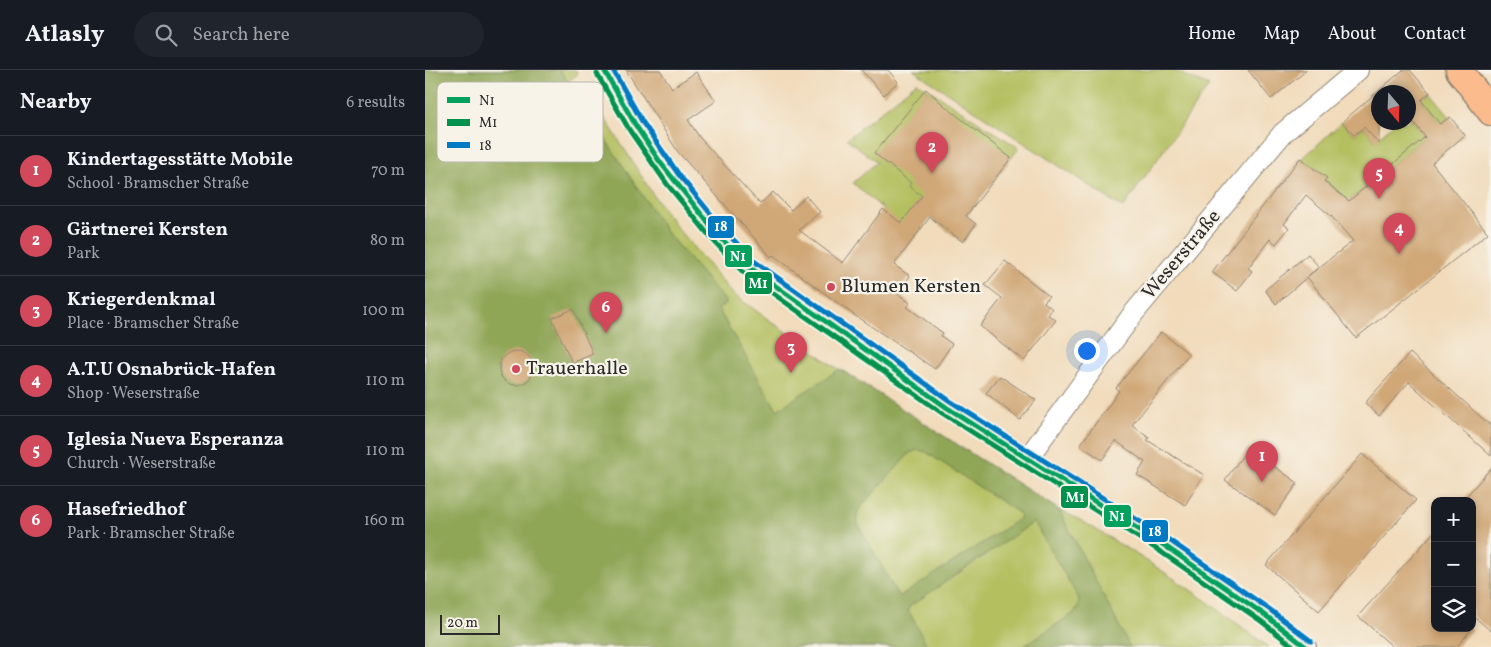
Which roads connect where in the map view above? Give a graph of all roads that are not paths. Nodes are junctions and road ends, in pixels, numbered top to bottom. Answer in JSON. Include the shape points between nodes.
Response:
{"nodes":[{"id":1,"x":604,"y":70,"type":"edge"},
{"id":2,"x":1358,"y":70,"type":"edge"},
{"id":3,"x":1459,"y":70,"type":"edge"},
{"id":4,"x":1491,"y":112,"type":"edge"},
{"id":5,"x":1027,"y":459,"type":"junction"},
{"id":6,"x":1306,"y":647,"type":"edge"}],
"edges":[{"from":1,"to":5,"type":"street","via":[[651,150],[680,190],[739,258],[946,408]]},
{"from":2,"to":5,"type":"street","name":"Weserstraße","via":[[1283,132],[1133,314]]},
{"from":3,"to":4,"type":"main road"},
{"from":5,"to":6,"type":"street","via":[[1165,546]]}]}
